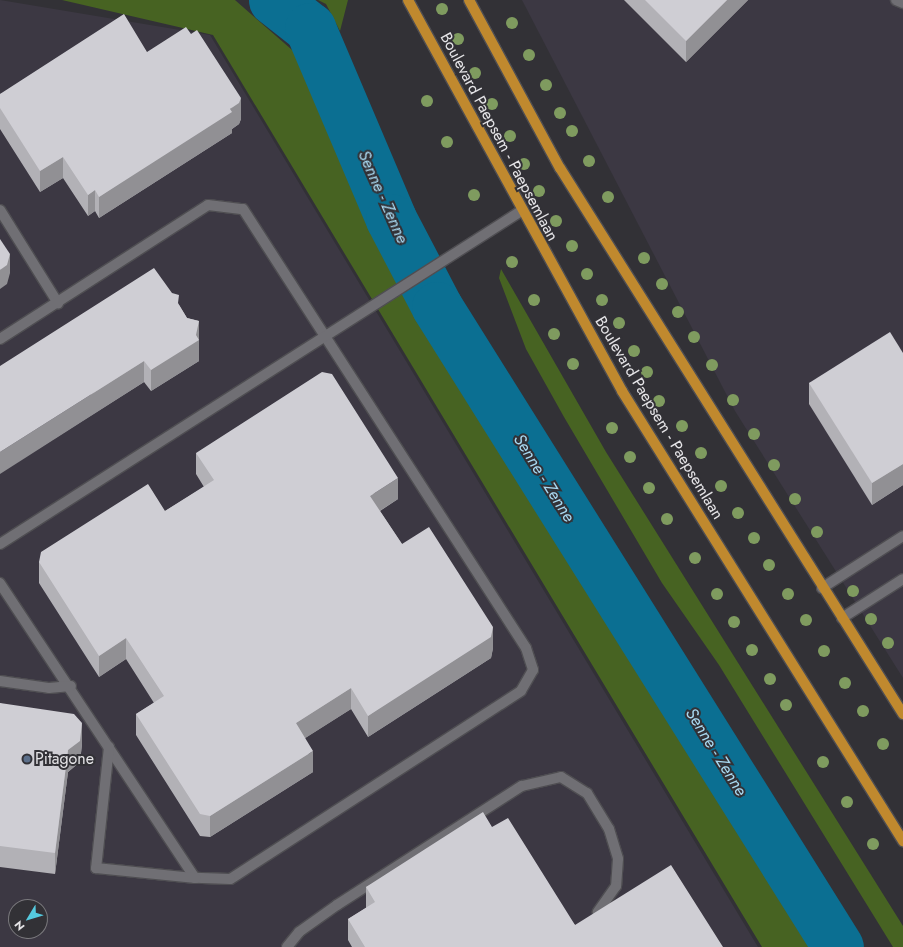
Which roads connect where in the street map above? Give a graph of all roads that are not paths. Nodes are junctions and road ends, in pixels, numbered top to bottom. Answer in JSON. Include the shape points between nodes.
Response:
{"nodes":[{"id":1,"x":408,"y":0,"type":"edge"},
{"id":2,"x":469,"y":0,"type":"edge"},
{"id":3,"x":896,"y":0,"type":"edge"},
{"id":4,"x":903,"y":3,"type":"edge"},
{"id":5,"x":0,"y":210,"type":"edge"},
{"id":6,"x":521,"y":211,"type":"junction"},
{"id":7,"x":58,"y":303,"type":"junction"},
{"id":8,"x":323,"y":335,"type":"junction"},
{"id":9,"x":0,"y":339,"type":"edge"},
{"id":10,"x":903,"y":536,"type":"edge"},
{"id":11,"x":0,"y":544,"type":"edge"},
{"id":12,"x":903,"y":579,"type":"edge"},
{"id":13,"x":0,"y":583,"type":"edge"},
{"id":14,"x":822,"y":588,"type":"junction"},
{"id":15,"x":842,"y":618,"type":"junction"},
{"id":16,"x":0,"y":681,"type":"edge"},
{"id":17,"x":71,"y":686,"type":"junction"},
{"id":18,"x":903,"y":714,"type":"edge"},
{"id":19,"x":109,"y":747,"type":"junction"},
{"id":20,"x":903,"y":841,"type":"edge"},
{"id":21,"x":195,"y":878,"type":"junction"},
{"id":22,"x":598,"y":912,"type":"edge"},
{"id":23,"x":287,"y":947,"type":"edge"}],
"edges":[{"from":1,"to":6,"type":"main road","name":"Boulevard Paepsem - Paepsemlaan"},
{"from":2,"to":14,"type":"main road","via":[[560,168]]},
{"from":3,"to":4,"type":"lane"},
{"from":5,"to":7,"type":"lane"},
{"from":6,"to":8,"type":"lane"},
{"from":6,"to":20,"type":"main road","name":"Boulevard Paepsem - Paepsemlaan","via":[[622,391]]},
{"from":7,"to":8,"type":"lane","via":[[208,205],[215,205],[243,209]]},
{"from":7,"to":9,"type":"lane"},
{"from":8,"to":11,"type":"lane"},
{"from":8,"to":21,"type":"lane","via":[[526,648],[533,670],[521,691],[230,879]]},
{"from":10,"to":14,"type":"lane"},
{"from":12,"to":15,"type":"lane"},
{"from":13,"to":17,"type":"lane"},
{"from":14,"to":15,"type":"main road"},
{"from":15,"to":18,"type":"main road"},
{"from":16,"to":17,"type":"lane","via":[[49,688]]},
{"from":17,"to":19,"type":"lane"},
{"from":19,"to":21,"type":"lane"},
{"from":19,"to":21,"type":"lane","via":[[96,868]]},
{"from":22,"to":23,"type":"lane","via":[[616,886],[615,852],[609,829],[587,793],[561,777],[522,786],[337,905],[299,932]]}]}
